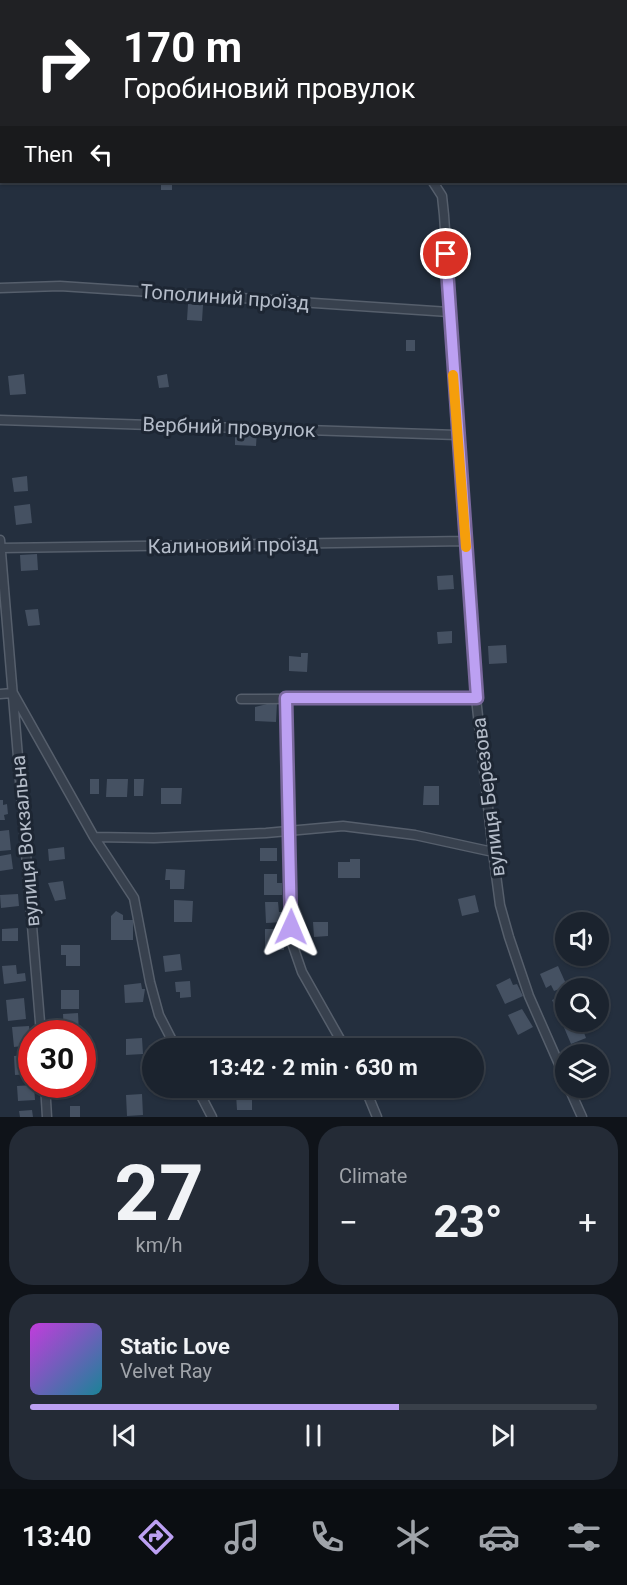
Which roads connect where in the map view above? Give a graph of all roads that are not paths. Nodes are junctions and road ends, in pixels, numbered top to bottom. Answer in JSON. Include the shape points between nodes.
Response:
{"nodes":[{"id":1,"x":434,"y":183,"type":"edge"},
{"id":2,"x":0,"y":288,"type":"edge"},
{"id":3,"x":449,"y":312,"type":"junction"},
{"id":4,"x":0,"y":420,"type":"edge"},
{"id":5,"x":457,"y":435,"type":"junction"},
{"id":6,"x":0,"y":540,"type":"edge"},
{"id":7,"x":466,"y":541,"type":"junction"},
{"id":8,"x":1,"y":548,"type":"edge"},
{"id":9,"x":13,"y":693,"type":"junction"},
{"id":10,"x":0,"y":694,"type":"edge"},
{"id":11,"x":286,"y":698,"type":"junction"},
{"id":12,"x":477,"y":698,"type":"junction"},
{"id":13,"x":241,"y":699,"type":"dead end"},
{"id":14,"x":290,"y":831,"type":"junction"},
{"id":15,"x":94,"y":837,"type":"junction"},
{"id":16,"x":493,"y":852,"type":"junction"},
{"id":17,"x":40,"y":1020,"type":"edge"},
{"id":18,"x":171,"y":1038,"type":"edge"},
{"id":19,"x":339,"y":1038,"type":"edge"},
{"id":20,"x":555,"y":1054,"type":"edge"},
{"id":21,"x":46,"y":1098,"type":"edge"},
{"id":22,"x":202,"y":1098,"type":"edge"},
{"id":23,"x":369,"y":1098,"type":"edge"},
{"id":24,"x":573,"y":1098,"type":"edge"},
{"id":25,"x":47,"y":1117,"type":"edge"},
{"id":26,"x":212,"y":1117,"type":"edge"},
{"id":27,"x":377,"y":1117,"type":"edge"},
{"id":28,"x":582,"y":1117,"type":"edge"}],
"edges":[{"from":1,"to":3,"type":"street","name":"вулиця Березова","via":[[442,196]]},
{"from":2,"to":3,"type":"street","name":"Тополиний проїзд","via":[[60,286]]},
{"from":3,"to":5,"type":"street","name":"вулиця Березова"},
{"from":4,"to":5,"type":"street","name":"Вербний провулок"},
{"from":5,"to":7,"type":"street","name":"вулиця Березова"},
{"from":6,"to":8,"type":"street","name":"вулиця Вокзальна"},
{"from":7,"to":8,"type":"street","name":"Калиновий проїзд"},
{"from":7,"to":12,"type":"street","name":"вулиця Березова"},
{"from":8,"to":9,"type":"street","name":"вулиця Вокзальна"},
{"from":9,"to":10,"type":"street"},
{"from":9,"to":15,"type":"street"},
{"from":9,"to":17,"type":"street","name":"вулиця Вокзальна"},
{"from":11,"to":12,"type":"street"},
{"from":11,"to":13,"type":"street"},
{"from":11,"to":14,"type":"street"},
{"from":12,"to":16,"type":"street","name":"вулиця Березова"},
{"from":14,"to":15,"type":"street"},
{"from":14,"to":16,"type":"street","via":[[352,827],[415,835]]},
{"from":14,"to":19,"type":"street","via":[[295,956]]},
{"from":15,"to":18,"type":"street","via":[[134,898],[150,982],[159,1015]]},
{"from":16,"to":20,"type":"street","name":"вулиця Березова","via":[[500,905],[522,976]]},
{"from":21,"to":25,"type":"street"},
{"from":22,"to":26,"type":"street"},
{"from":23,"to":27,"type":"street"},
{"from":24,"to":28,"type":"street"}]}
